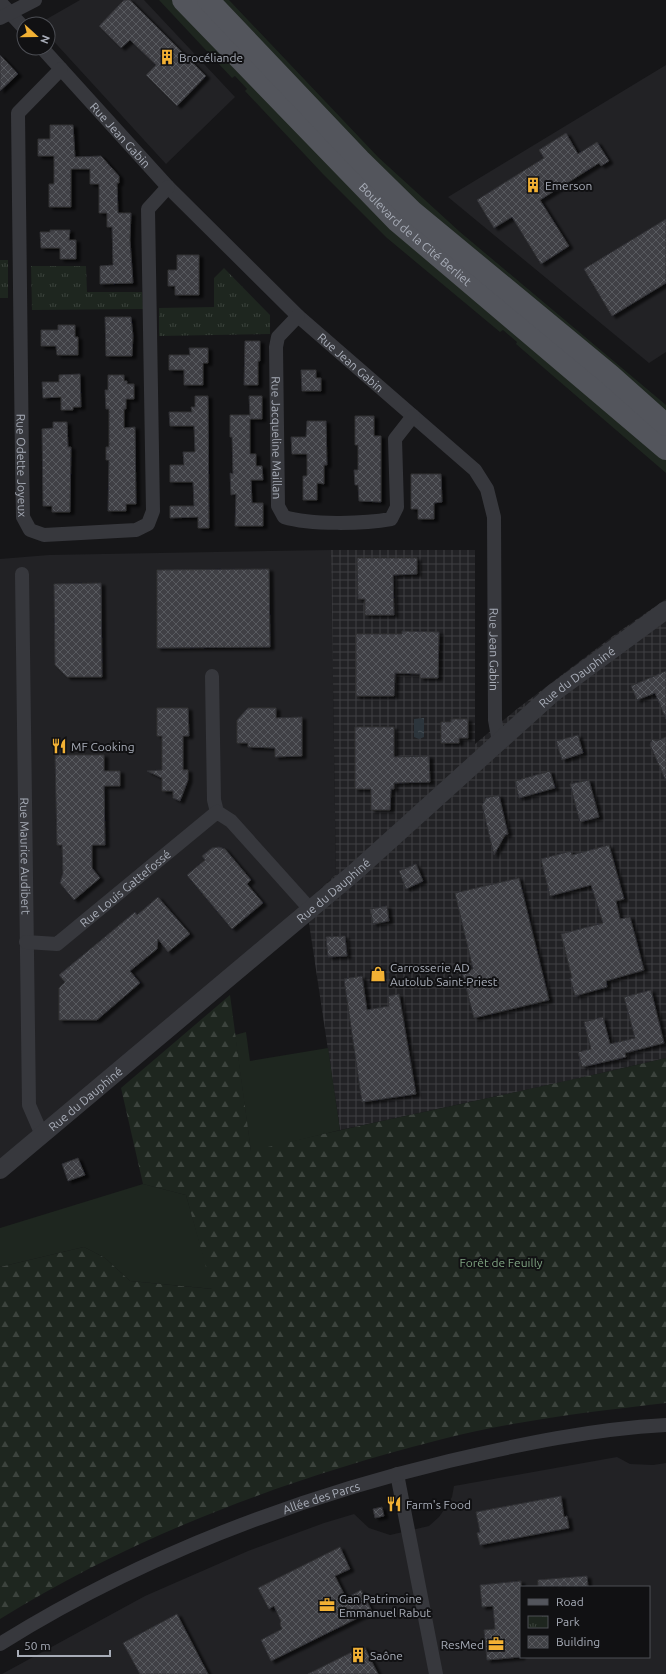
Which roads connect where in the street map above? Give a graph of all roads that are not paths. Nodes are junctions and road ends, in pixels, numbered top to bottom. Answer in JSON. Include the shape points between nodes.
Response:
{"nodes":[{"id":1,"x":34,"y":0,"type":"edge"},
{"id":2,"x":183,"y":0,"type":"edge"},
{"id":3,"x":208,"y":0,"type":"edge"},
{"id":4,"x":0,"y":2,"type":"edge"},
{"id":5,"x":5,"y":15,"type":"edge"},
{"id":6,"x":16,"y":23,"type":"edge"},
{"id":7,"x":49,"y":56,"type":"edge"},
{"id":8,"x":61,"y":69,"type":"junction"},
{"id":9,"x":168,"y":187,"type":"junction"},
{"id":10,"x":298,"y":316,"type":"junction"},
{"id":11,"x":413,"y":416,"type":"junction"},
{"id":12,"x":666,"y":425,"type":"edge"},
{"id":13,"x":666,"y":449,"type":"edge"},
{"id":14,"x":22,"y":574,"type":"dead end"},
{"id":15,"x":666,"y":610,"type":"edge"},
{"id":16,"x":212,"y":676,"type":"dead end"},
{"id":17,"x":499,"y":742,"type":"junction"},
{"id":18,"x":217,"y":812,"type":"junction"},
{"id":19,"x":310,"y":909,"type":"junction"},
{"id":20,"x":26,"y":942,"type":"junction"},
{"id":21,"x":44,"y":1133,"type":"junction"},
{"id":22,"x":0,"y":1170,"type":"edge"},
{"id":23,"x":666,"y":1425,"type":"edge"},
{"id":24,"x":397,"y":1474,"type":"junction"},
{"id":25,"x":0,"y":1644,"type":"edge"},
{"id":26,"x":436,"y":1674,"type":"edge"}],
"edges":[{"from":1,"to":5,"type":"street"},
{"from":2,"to":13,"type":"main road","name":"Boulevard de la Cité Berliet","via":[[397,221]]},
{"from":3,"to":12,"type":"main road","name":"Boulevard de la Cité Berliet","via":[[413,212],[610,375]]},
{"from":4,"to":5,"type":"street"},
{"from":5,"to":6,"type":"street"},
{"from":7,"to":8,"type":"street","name":"Rue Jean Gabin"},
{"from":8,"to":9,"type":"street","name":"Rue Jean Gabin"},
{"from":8,"to":9,"type":"street","name":"Rue Odette Joyeux","via":[[18,113],[23,517],[30,530],[44,535],[136,530],[148,524],[153,511],[148,209]]},
{"from":9,"to":10,"type":"street","name":"Rue Jean Gabin"},
{"from":10,"to":11,"type":"street","name":"Rue Jean Gabin"},
{"from":10,"to":11,"type":"street","name":"Rue Jacqueline Maillan","via":[[278,337],[276,347],[278,506],[284,517],[299,522],[377,522],[391,519],[396,507],[395,439]]},
{"from":11,"to":17,"type":"street","name":"Rue Jean Gabin","via":[[475,470],[492,502],[495,533],[495,720]]},
{"from":14,"to":20,"type":"street","name":"Rue Maurice Audibert"},
{"from":15,"to":17,"type":"street","name":"Rue du Dauphiné","via":[[552,694]]},
{"from":16,"to":18,"type":"street","via":[[214,800]]},
{"from":17,"to":19,"type":"street","name":"Rue du Dauphiné"},
{"from":18,"to":19,"type":"street","via":[[231,821]]},
{"from":18,"to":20,"type":"street","name":"Rue Louis Gattefossé","via":[[57,944]]},
{"from":19,"to":21,"type":"street","name":"Rue du Dauphiné"},
{"from":20,"to":21,"type":"street","name":"Rue Maurice Audibert","via":[[29,1106]]},
{"from":21,"to":22,"type":"street","name":"Rue du Dauphiné"},
{"from":23,"to":24,"type":"street","name":"Allée des Parcs","via":[[564,1436]]},
{"from":24,"to":25,"type":"street","name":"Allée des Parcs","via":[[285,1508],[210,1536],[121,1578],[32,1624]]},
{"from":24,"to":26,"type":"street"}]}
